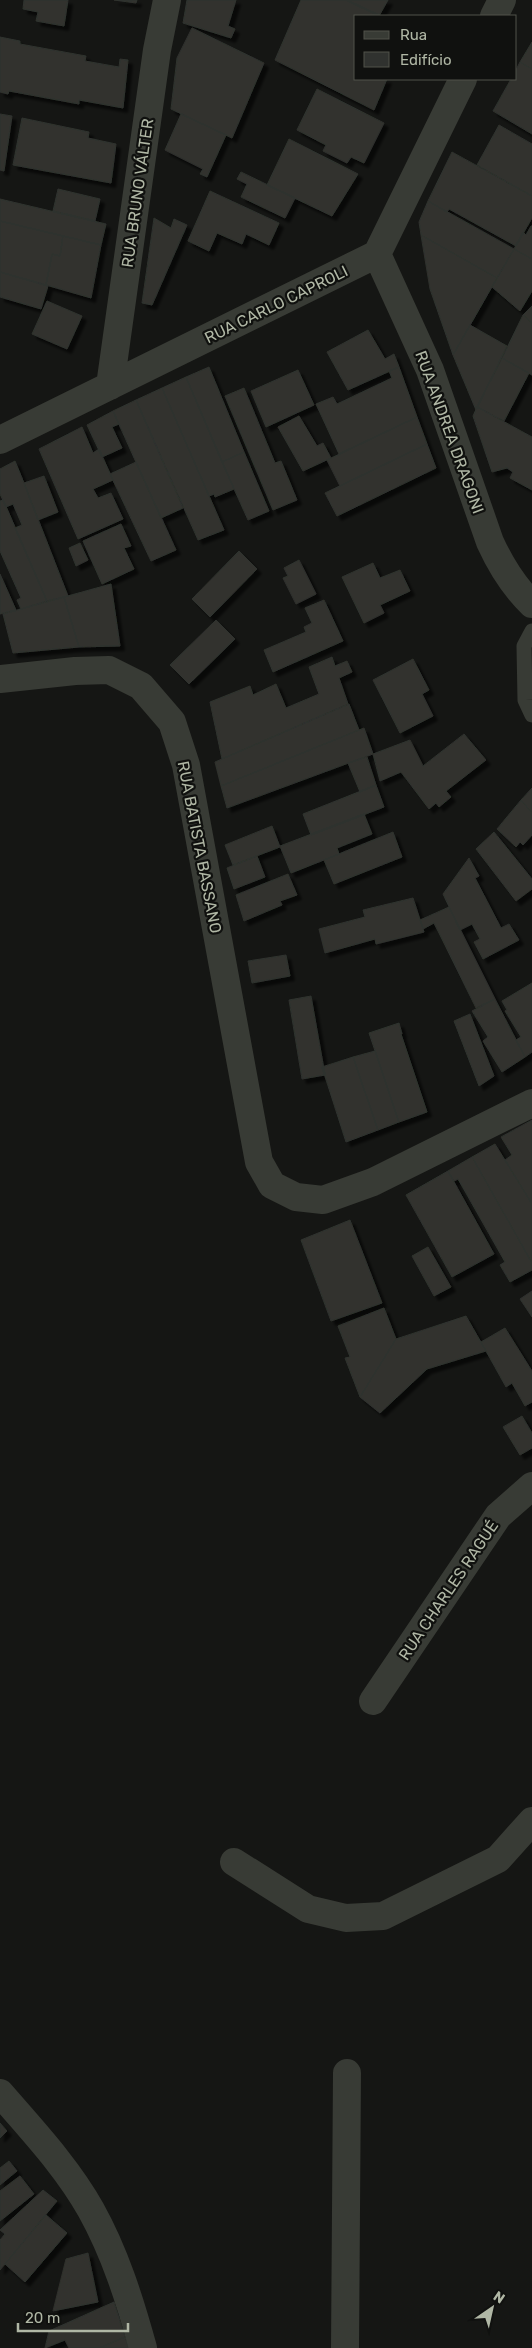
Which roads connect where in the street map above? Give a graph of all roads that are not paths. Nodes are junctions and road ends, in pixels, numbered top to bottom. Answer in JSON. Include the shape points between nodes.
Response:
{"nodes":[{"id":1,"x":167,"y":0,"type":"edge"},
{"id":2,"x":502,"y":0,"type":"edge"},
{"id":3,"x":494,"y":15,"type":"edge"},
{"id":4,"x":463,"y":80,"type":"edge"},
{"id":5,"x":377,"y":254,"type":"junction"},
{"id":6,"x":110,"y":386,"type":"junction"},
{"id":7,"x":0,"y":440,"type":"edge"},
{"id":8,"x":532,"y":604,"type":"edge"},
{"id":9,"x":532,"y":631,"type":"edge"},
{"id":10,"x":0,"y":679,"type":"edge"},
{"id":11,"x":532,"y":714,"type":"edge"},
{"id":12,"x":532,"y":1103,"type":"edge"},
{"id":13,"x":532,"y":1486,"type":"edge"},
{"id":14,"x":373,"y":1701,"type":"dead end"},
{"id":15,"x":532,"y":1821,"type":"edge"},
{"id":16,"x":234,"y":1862,"type":"dead end"},
{"id":17,"x":347,"y":2073,"type":"dead end"},
{"id":18,"x":0,"y":2093,"type":"edge"},
{"id":19,"x":143,"y":2348,"type":"edge"},
{"id":20,"x":345,"y":2348,"type":"edge"}],
"edges":[{"from":1,"to":6,"type":"street","name":"RUA BRUNO VÁLTER","via":[[157,50]]},
{"from":2,"to":3,"type":"street"},
{"from":4,"to":5,"type":"street"},
{"from":5,"to":6,"type":"street","name":"RUA CARLO CAPROLI"},
{"from":5,"to":8,"type":"street","name":"RUA ANDREA DRAGONI","via":[[430,370],[490,542],[516,588]]},
{"from":6,"to":7,"type":"street","name":"RUA CARLO CAPROLI"},
{"from":9,"to":11,"type":"lane","via":[[524,646],[525,700]]},
{"from":10,"to":12,"type":"street","name":"RUA BATISTA BASSANO","via":[[108,670],[141,686],[172,722],[186,765],[259,1162],[272,1185],[296,1197],[323,1200],[373,1182]]},
{"from":13,"to":14,"type":"street","name":"RUA CHARLES RAGUÉ","via":[[498,1516]]},
{"from":15,"to":16,"type":"street","via":[[498,1858],[383,1916],[346,1918],[308,1909]]},
{"from":17,"to":20,"type":"street"},
{"from":18,"to":19,"type":"street","via":[[49,2149],[91,2209],[127,2290]]}]}
